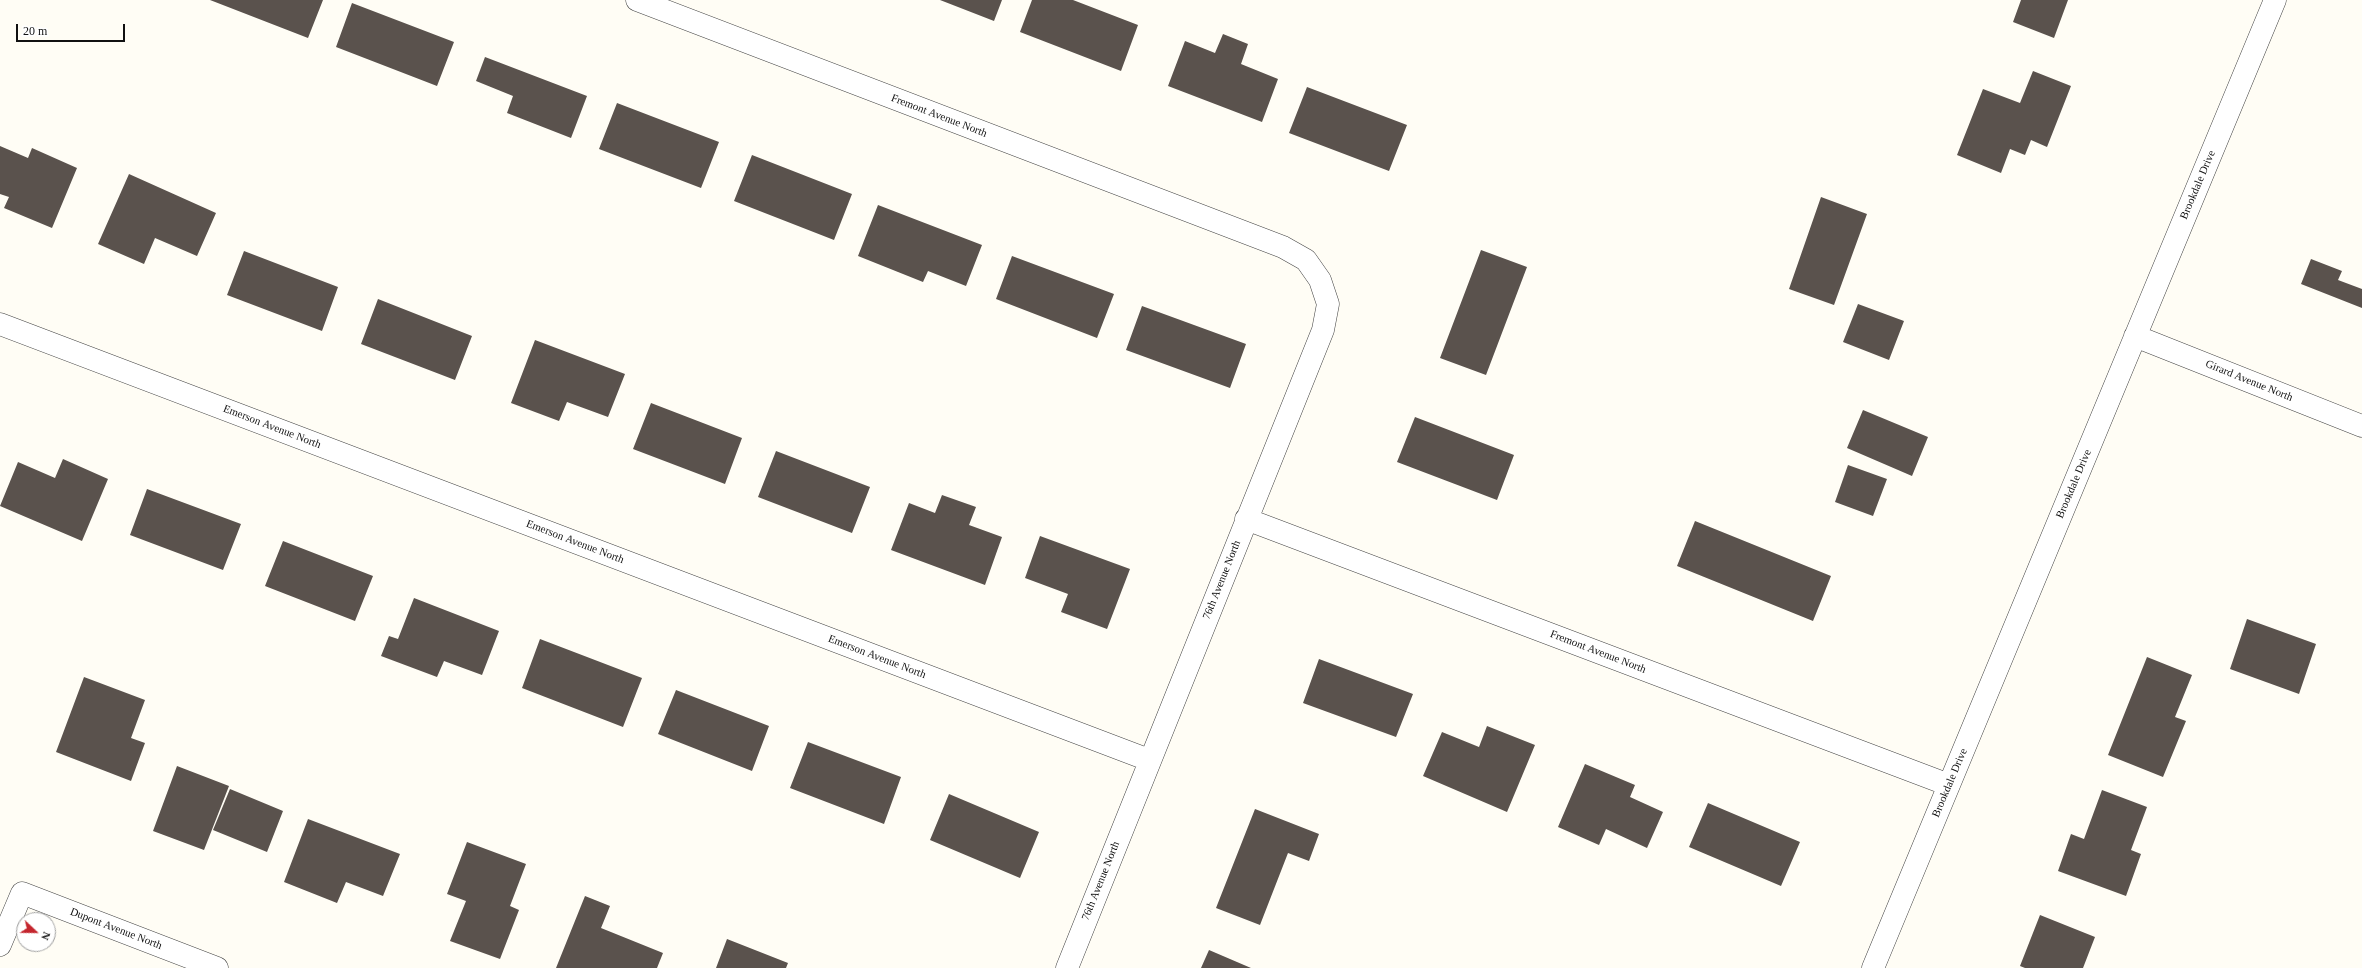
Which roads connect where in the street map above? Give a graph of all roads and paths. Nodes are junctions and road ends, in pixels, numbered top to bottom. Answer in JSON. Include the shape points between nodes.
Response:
{"nodes":[{"id":1,"x":637,"y":0,"type":"edge"},
{"id":2,"x":2275,"y":0,"type":"edge"},
{"id":3,"x":1241,"y":231,"type":"joint"},
{"id":4,"x":0,"y":324,"type":"edge"},
{"id":5,"x":2135,"y":336,"type":"junction"},
{"id":6,"x":2362,"y":426,"type":"edge"},
{"id":7,"x":1246,"y":519,"type":"junction"},
{"id":8,"x":1149,"y":760,"type":"junction"},
{"id":9,"x":1949,"y":786,"type":"junction"},
{"id":10,"x":0,"y":945,"type":"edge"},
{"id":11,"x":217,"y":968,"type":"edge"},
{"id":12,"x":1067,"y":968,"type":"edge"},
{"id":13,"x":1873,"y":968,"type":"edge"}],
"edges":[{"from":1,"to":3,"type":"street","name":"Fremont Avenue North"},
{"from":2,"to":5,"type":"street","name":"Brookdale Drive"},
{"from":3,"to":7,"type":"street","name":"76th Avenue North","via":[[1283,247],[1306,260],[1320,280],[1328,304],[1323,330]]},
{"from":4,"to":8,"type":"street","name":"Emerson Avenue North"},
{"from":5,"to":6,"type":"street","name":"Girard Avenue North"},
{"from":5,"to":9,"type":"street","name":"Brookdale Drive"},
{"from":7,"to":8,"type":"street","name":"76th Avenue North"},
{"from":7,"to":9,"type":"street","name":"Fremont Avenue North"},
{"from":8,"to":12,"type":"street","name":"76th Avenue North"},
{"from":9,"to":13,"type":"street","name":"Brookdale Drive"},
{"from":10,"to":11,"type":"street","name":"Dupont Avenue North","via":[[22,893]]}]}
